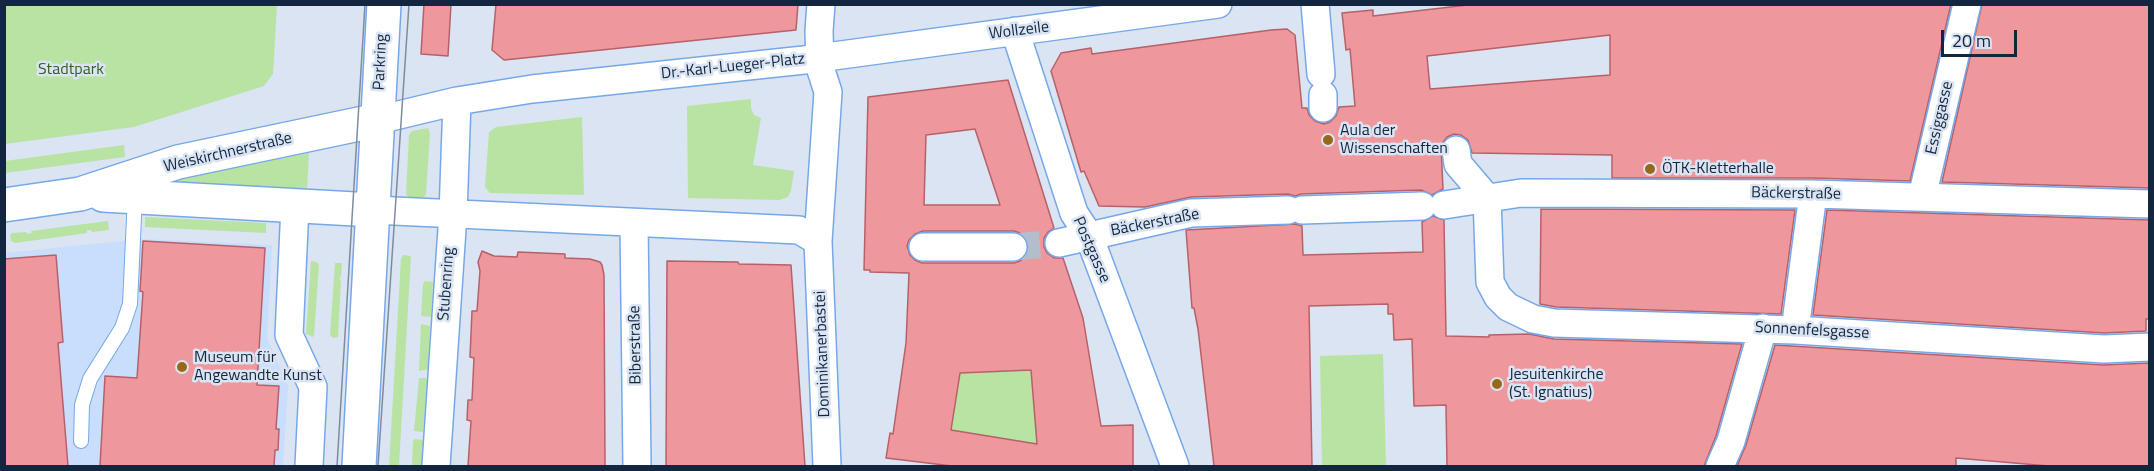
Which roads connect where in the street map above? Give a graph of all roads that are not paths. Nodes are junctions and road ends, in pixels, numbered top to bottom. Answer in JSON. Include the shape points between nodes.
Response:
{"nodes":[{"id":1,"x":384,"y":4,"type":"edge"},
{"id":2,"x":821,"y":4,"type":"edge"},
{"id":3,"x":1218,"y":4,"type":"edge"},
{"id":4,"x":1315,"y":4,"type":"edge"},
{"id":5,"x":1967,"y":4,"type":"edge"},
{"id":6,"x":1015,"y":31,"type":"junction"},
{"id":7,"x":820,"y":58,"type":"junction"},
{"id":8,"x":1322,"y":92,"type":"dead end"},
{"id":9,"x":457,"y":101,"type":"junction"},
{"id":10,"x":378,"y":120,"type":"junction"},
{"id":11,"x":1456,"y":150,"type":"dead end"},
{"id":12,"x":80,"y":194,"type":"junction"},
{"id":13,"x":1813,"y":194,"type":"junction"},
{"id":14,"x":135,"y":196,"type":"junction"},
{"id":15,"x":1922,"y":197,"type":"junction"},
{"id":16,"x":1487,"y":198,"type":"junction"},
{"id":17,"x":2150,"y":204,"type":"edge"},
{"id":18,"x":4,"y":205,"type":"edge"},
{"id":19,"x":295,"y":206,"type":"junction"},
{"id":20,"x":373,"y":210,"type":"junction"},
{"id":21,"x":453,"y":214,"type":"junction"},
{"id":22,"x":634,"y":223,"type":"junction"},
{"id":23,"x":1089,"y":236,"type":"junction"},
{"id":24,"x":818,"y":241,"type":"junction"},
{"id":25,"x":1059,"y":243,"type":"tunnel mouth"},
{"id":26,"x":923,"y":247,"type":"dead end"},
{"id":27,"x":1013,"y":247,"type":"tunnel mouth"},
{"id":28,"x":1763,"y":328,"type":"junction"},
{"id":29,"x":1795,"y":330,"type":"junction"},
{"id":30,"x":2150,"y":347,"type":"edge"},
{"id":31,"x":81,"y":441,"type":"dead end"},
{"id":32,"x":309,"y":466,"type":"edge"},
{"id":33,"x":359,"y":466,"type":"edge"},
{"id":34,"x":436,"y":466,"type":"edge"},
{"id":35,"x":637,"y":466,"type":"edge"},
{"id":36,"x":827,"y":466,"type":"edge"},
{"id":37,"x":1175,"y":466,"type":"edge"},
{"id":38,"x":1720,"y":466,"type":"edge"}],
"edges":[{"from":1,"to":10,"type":"street","name":"Parkring"},
{"from":2,"to":7,"type":"street"},
{"from":3,"to":6,"type":"street","name":"Wollzeile"},
{"from":4,"to":8,"type":"street"},
{"from":5,"to":15,"type":"street","name":"Essiggasse"},
{"from":6,"to":7,"type":"street","name":"Wollzeile"},
{"from":6,"to":23,"type":"street","name":"Postgasse","via":[[1074,213]]},
{"from":7,"to":9,"type":"street","name":"Dr.-Karl-Lueger-Platz","via":[[532,89]]},
{"from":7,"to":24,"type":"street","name":"Dr.-Karl-Lueger-Platz","via":[[828,92]]},
{"from":9,"to":10,"type":"street","name":"Dr.-Karl-Lueger-Platz"},
{"from":9,"to":21,"type":"street","name":"Stubenring"},
{"from":10,"to":12,"type":"street","name":"Weiskirchnerstraße","via":[[178,162]]},
{"from":10,"to":20,"type":"street"},
{"from":11,"to":16,"type":"street","via":[[1458,164]]},
{"from":12,"to":14,"type":"street","name":"Weiskirchnerstraße"},
{"from":12,"to":18,"type":"street","name":"Weiskirchnerstraße"},
{"from":13,"to":15,"type":"street","name":"Bäckerstraße"},
{"from":13,"to":16,"type":"street","name":"Bäckerstraße","via":[[1521,194]]},
{"from":13,"to":29,"type":"street"},
{"from":14,"to":19,"type":"street","name":"Weiskirchnerstraße"},
{"from":14,"to":31,"type":"lane","via":[[130,304],[122,328],[90,379],[82,405]]},
{"from":15,"to":17,"type":"street","name":"Bäckerstraße"},
{"from":16,"to":23,"type":"street","name":"Bäckerstraße","via":[[1433,206],[1191,213]]},
{"from":16,"to":28,"type":"street","name":"Sonnenfelsgasse","via":[[1490,282],[1508,307],[1533,319],[1554,323]]},
{"from":19,"to":20,"type":"street","name":"Weiskirchnerstraße"},
{"from":19,"to":32,"type":"street","via":[[289,335],[312,387]]},
{"from":20,"to":21,"type":"street"},
{"from":20,"to":33,"type":"street"},
{"from":21,"to":22,"type":"street"},
{"from":21,"to":34,"type":"street","name":"Stubenring"},
{"from":22,"to":24,"type":"street","via":[[799,230]]},
{"from":22,"to":35,"type":"street","name":"Biberstraße"},
{"from":23,"to":25,"type":"street","name":"Bäckerstraße"},
{"from":23,"to":37,"type":"street","name":"Postgasse"},
{"from":24,"to":36,"type":"street","name":"Dominikanerbastei"},
{"from":26,"to":27,"type":"street"},
{"from":28,"to":29,"type":"street","name":"Sonnenfelsgasse"},
{"from":28,"to":38,"type":"street","via":[[1731,441]]},
{"from":29,"to":30,"type":"street","name":"Sonnenfelsgasse","via":[[2104,349]]}]}
